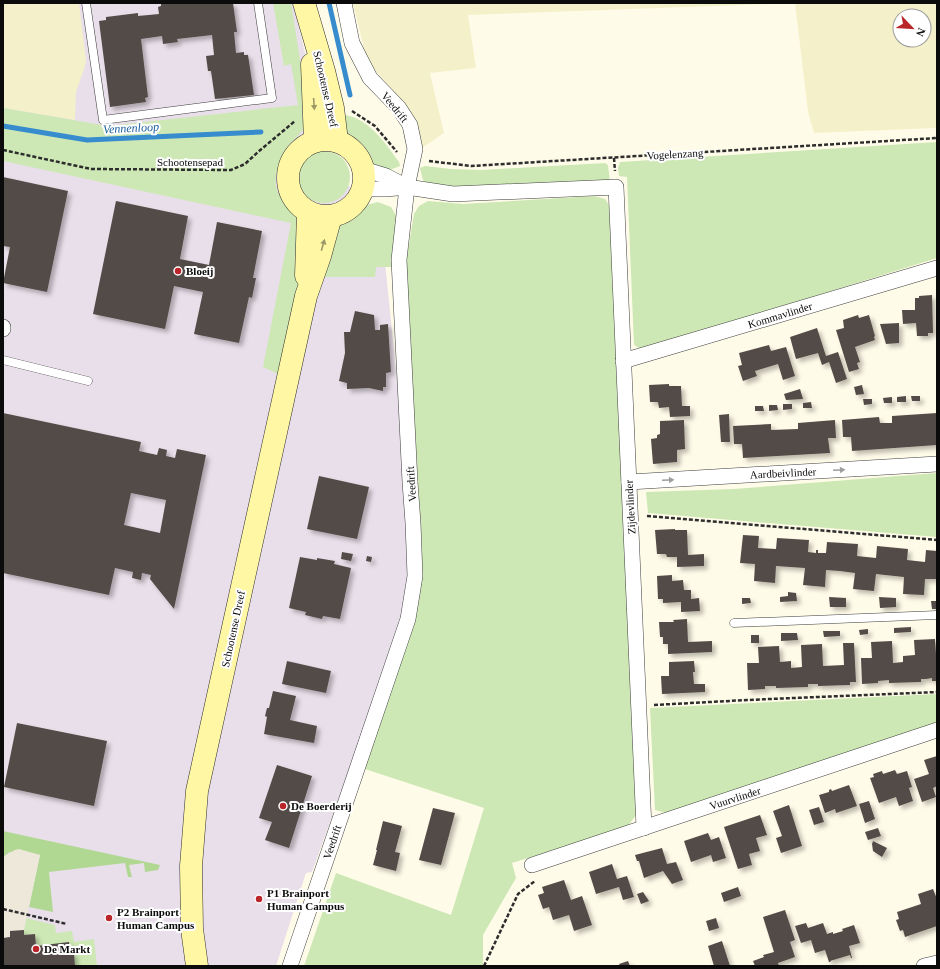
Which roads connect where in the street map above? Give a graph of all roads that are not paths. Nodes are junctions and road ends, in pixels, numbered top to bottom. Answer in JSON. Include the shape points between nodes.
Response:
{"nodes":[{"id":1,"x":86,"y":3,"type":"edge"},
{"id":2,"x":258,"y":3,"type":"edge"},
{"id":3,"x":304,"y":3,"type":"edge"},
{"id":4,"x":344,"y":3,"type":"edge"},
{"id":5,"x":324,"y":110,"type":"junction"},
{"id":6,"x":315,"y":141,"type":"junction"},
{"id":7,"x":337,"y":142,"type":"junction"},
{"id":8,"x":363,"y":179,"type":"junction"},
{"id":9,"x":407,"y":186,"type":"junction"},
{"id":10,"x":308,"y":212,"type":"junction"},
{"id":11,"x":331,"y":216,"type":"junction"},
{"id":12,"x":937,"y":268,"type":"edge"},
{"id":13,"x":306,"y":296,"type":"junction"},
{"id":14,"x":3,"y":360,"type":"edge"},
{"id":15,"x":623,"y":361,"type":"junction"},
{"id":16,"x":88,"y":381,"type":"dead end"},
{"id":17,"x":937,"y":464,"type":"edge"},
{"id":18,"x":629,"y":482,"type":"junction"},
{"id":19,"x":937,"y":615,"type":"edge"},
{"id":20,"x":734,"y":623,"type":"dead end"},
{"id":21,"x":937,"y":730,"type":"edge"},
{"id":22,"x":644,"y":828,"type":"junction"},
{"id":23,"x":532,"y":865,"type":"road end"},
{"id":24,"x":937,"y":963,"type":"edge"},
{"id":25,"x":197,"y":966,"type":"edge"},
{"id":26,"x":290,"y":966,"type":"edge"},
{"id":27,"x":924,"y":966,"type":"edge"}],
"edges":[{"from":1,"to":2,"type":"lane","via":[[102,120],[272,98]]},
{"from":3,"to":5,"type":"street","name":"Schootense Dreef","via":[[324,71]]},
{"from":4,"to":9,"type":"street","name":"Veedrift","via":[[352,43],[370,78],[399,108],[410,125],[415,149]]},
{"from":5,"to":6,"type":"street","name":"Schootense Dreef","one_way":true},
{"from":5,"to":7,"type":"street","name":"Schootense Dreef"},
{"from":6,"to":7,"type":"street"},
{"from":6,"to":10,"type":"street","via":[[302,148],[293,160],[288,174],[290,189],[297,202]]},
{"from":7,"to":8,"type":"street","via":[[349,147],[358,157]]},
{"from":8,"to":9,"type":"street","via":[[386,189]]},
{"from":8,"to":9,"type":"street","via":[[386,176]]},
{"from":8,"to":11,"type":"street","via":[[358,199],[342,213]]},
{"from":9,"to":15,"type":"street","name":"Zijdevlinder","via":[[453,194],[616,187]]},
{"from":9,"to":26,"type":"street","name":"Veedrift","via":[[399,260],[415,576],[408,619]]},
{"from":10,"to":11,"type":"street"},
{"from":10,"to":13,"type":"street","name":"Schootense Dreef"},
{"from":13,"to":11,"type":"street","name":"Schootense Dreef","one_way":true},
{"from":12,"to":15,"type":"street","name":"Kommavlinder"},
{"from":13,"to":25,"type":"street","name":"Schootense Dreef","via":[[197,790],[191,866],[192,929]]},
{"from":14,"to":16,"type":"lane"},
{"from":15,"to":18,"type":"street","name":"Zijdevlinder"},
{"from":18,"to":17,"type":"street","name":"Aardbeivlinder","one_way":true},
{"from":18,"to":22,"type":"street","name":"Zijdevlinder"},
{"from":19,"to":20,"type":"lane"},
{"from":21,"to":22,"type":"street","name":"Vuurvlinder"},
{"from":22,"to":23,"type":"street","name":"Vuurvlinder"},
{"from":24,"to":27,"type":"street"}]}
